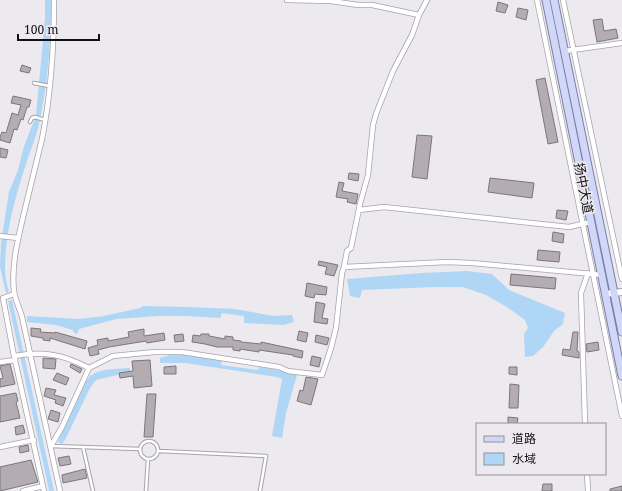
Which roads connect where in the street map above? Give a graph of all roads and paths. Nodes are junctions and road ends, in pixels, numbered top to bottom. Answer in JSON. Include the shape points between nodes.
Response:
{"nodes":[{"id":1,"x":54,"y":0,"type":"edge"},
{"id":2,"x":287,"y":0,"type":"edge"},
{"id":3,"x":427,"y":0,"type":"edge"},
{"id":4,"x":537,"y":0,"type":"edge"},
{"id":5,"x":546,"y":0,"type":"edge"},
{"id":6,"x":554,"y":0,"type":"edge"},
{"id":7,"x":563,"y":0,"type":"edge"},
{"id":8,"x":419,"y":15,"type":"junction"},
{"id":9,"x":622,"y":43,"type":"edge"},
{"id":10,"x":573,"y":50,"type":"junction"},
{"id":11,"x":565,"y":51,"type":"junction"},
{"id":12,"x":556,"y":53,"type":"junction"},
{"id":13,"x":34,"y":84,"type":"dead end"},
{"id":14,"x":48,"y":86,"type":"junction"},
{"id":15,"x":43,"y":119,"type":"junction"},
{"id":16,"x":30,"y":122,"type":"dead end"},
{"id":17,"x":359,"y":210,"type":"junction"},
{"id":18,"x":591,"y":222,"type":"junction"},
{"id":19,"x":583,"y":224,"type":"junction"},
{"id":20,"x":0,"y":236,"type":"edge"},
{"id":21,"x":18,"y":238,"type":"junction"},
{"id":22,"x":344,"y":267,"type":"junction"},
{"id":23,"x":590,"y":273,"type":"junction"},
{"id":24,"x":601,"y":274,"type":"junction"},
{"id":25,"x":610,"y":275,"type":"junction"},
{"id":26,"x":622,"y":279,"type":"edge"},
{"id":27,"x":622,"y":292,"type":"edge"},
{"id":28,"x":614,"y":293,"type":"junction"},
{"id":29,"x":14,"y":294,"type":"junction"},
{"id":30,"x":605,"y":294,"type":"junction"},
{"id":31,"x":622,"y":332,"type":"edge"},
{"id":32,"x":28,"y":353,"type":"junction"},
{"id":33,"x":15,"y":357,"type":"junction"},
{"id":34,"x":0,"y":362,"type":"edge"},
{"id":35,"x":621,"y":364,"type":"edge"},
{"id":36,"x":90,"y":368,"type":"junction"},
{"id":37,"x":622,"y":376,"type":"edge"},
{"id":38,"x":622,"y":416,"type":"edge"},
{"id":39,"x":585,"y":423,"type":"edge"},
{"id":40,"x":34,"y":440,"type":"junction"},
{"id":41,"x":51,"y":446,"type":"junction"},
{"id":42,"x":0,"y":447,"type":"edge"},
{"id":43,"x":83,"y":447,"type":"junction"},
{"id":44,"x":140,"y":449,"type":"junction"},
{"id":45,"x":159,"y":451,"type":"junction"},
{"id":46,"x":148,"y":459,"type":"junction"},
{"id":47,"x":587,"y":475,"type":"edge"},
{"id":48,"x":44,"y":489,"type":"edge"},
{"id":49,"x":23,"y":491,"type":"edge"},
{"id":50,"x":60,"y":491,"type":"edge"},
{"id":51,"x":93,"y":491,"type":"edge"},
{"id":52,"x":146,"y":491,"type":"edge"},
{"id":53,"x":260,"y":491,"type":"edge"},
{"id":54,"x":588,"y":491,"type":"edge"}],
"edges":[{"from":1,"to":14,"type":"street"},
{"from":2,"to":8,"type":"street","via":[[372,5]]},
{"from":3,"to":8,"type":"street"},
{"from":4,"to":19,"type":"street"},
{"from":5,"to":12,"type":"main road","name":"扬中大道"},
{"from":6,"to":11,"type":"main road","name":"扬中大道"},
{"from":7,"to":10,"type":"street"},
{"from":8,"to":17,"type":"street","via":[[376,114],[368,175]]},
{"from":9,"to":10,"type":"street"},
{"from":10,"to":11,"type":"street"},
{"from":10,"to":26,"type":"street"},
{"from":11,"to":12,"type":"main road"},
{"from":11,"to":25,"type":"main road","name":"扬中大道"},
{"from":12,"to":18,"type":"main road","name":"扬中大道"},
{"from":13,"to":14,"type":"lane"},
{"from":14,"to":15,"type":"street"},
{"from":15,"to":16,"type":"lane","via":[[35,117]]},
{"from":15,"to":21,"type":"street","via":[[42,138]]},
{"from":17,"to":19,"type":"street","via":[[384,207],[569,227]]},
{"from":17,"to":22,"type":"street"},
{"from":18,"to":19,"type":"street"},
{"from":18,"to":24,"type":"main road","name":"扬中大道"},
{"from":19,"to":23,"type":"street"},
{"from":20,"to":21,"type":"street"},
{"from":21,"to":29,"type":"street","via":[[14,260]]},
{"from":22,"to":23,"type":"street","via":[[453,262]]},
{"from":22,"to":36,"type":"street","via":[[336,328],[322,375],[182,352],[113,356]]},
{"from":23,"to":24,"type":"street"},
{"from":23,"to":38,"type":"street"},
{"from":23,"to":39,"type":"street","via":[[581,294]]},
{"from":24,"to":25,"type":"street"},
{"from":24,"to":30,"type":"main road","name":"扬中大道"},
{"from":25,"to":28,"type":"main road","name":"扬中大道"},
{"from":27,"to":28,"type":"street"},
{"from":28,"to":30,"type":"street"},
{"from":28,"to":31,"type":"main road","name":"扬中大道"},
{"from":29,"to":32,"type":"street","via":[[22,317]]},
{"from":29,"to":33,"type":"street","via":[[3,298]]},
{"from":30,"to":35,"type":"main road","name":"扬中大道"},
{"from":32,"to":33,"type":"street"},
{"from":32,"to":36,"type":"street","via":[[49,354],[74,360]]},
{"from":32,"to":41,"type":"street"},
{"from":33,"to":34,"type":"street"},
{"from":33,"to":40,"type":"street"},
{"from":35,"to":37,"type":"main road","name":"扬中大道"},
{"from":36,"to":41,"type":"street"},
{"from":40,"to":42,"type":"street"},
{"from":40,"to":48,"type":"street"},
{"from":41,"to":43,"type":"lane"},
{"from":41,"to":50,"type":"street"},
{"from":43,"to":44,"type":"lane"},
{"from":43,"to":51,"type":"lane"},
{"from":44,"to":45,"type":"lane","via":[[143,442],[150,440],[156,444]]},
{"from":44,"to":46,"type":"lane","via":[[142,456]]},
{"from":45,"to":46,"type":"lane","via":[[155,457]]},
{"from":45,"to":53,"type":"lane","via":[[266,456]]},
{"from":46,"to":52,"type":"lane"},
{"from":47,"to":54,"type":"street"},
{"from":48,"to":49,"type":"street"}]}
